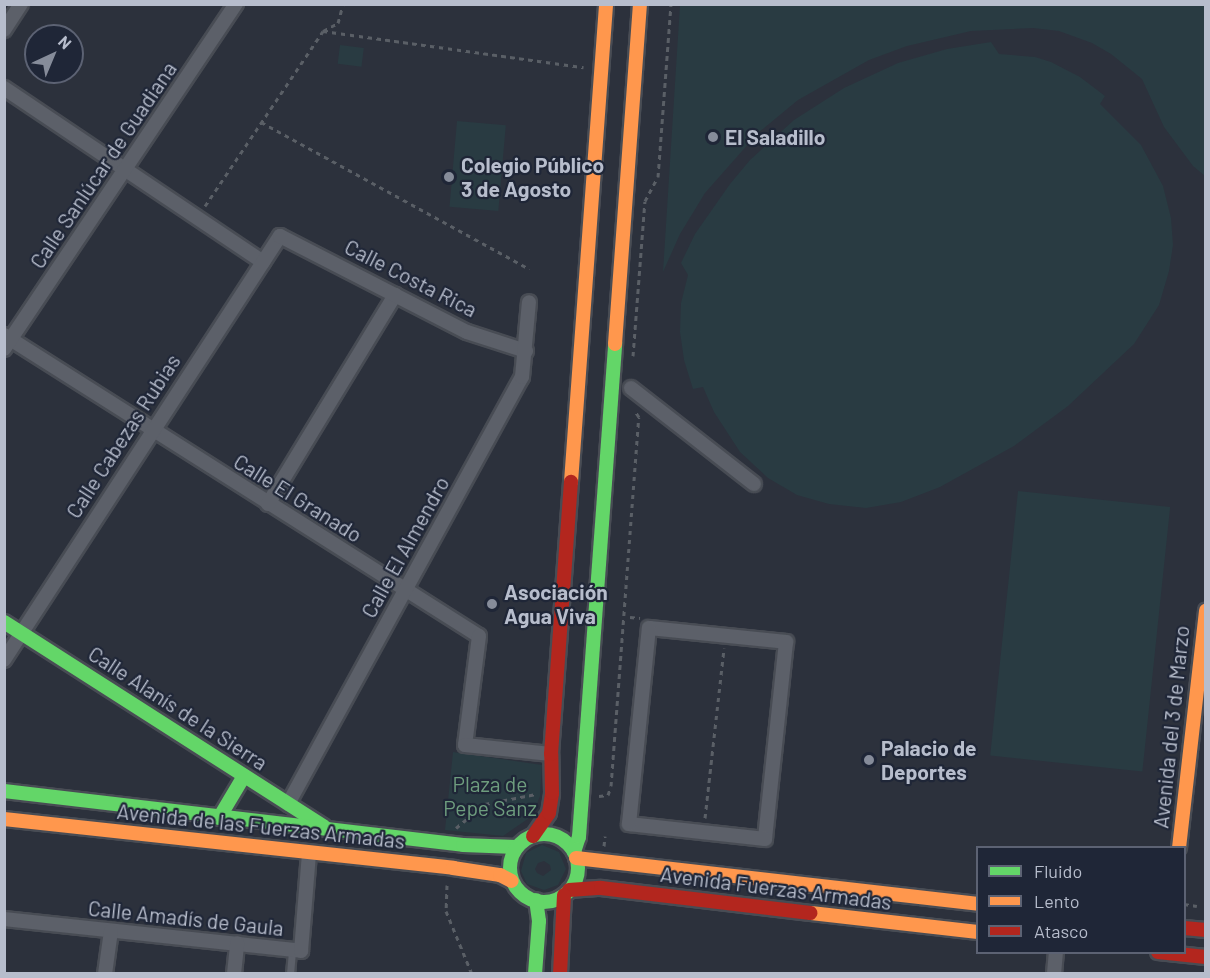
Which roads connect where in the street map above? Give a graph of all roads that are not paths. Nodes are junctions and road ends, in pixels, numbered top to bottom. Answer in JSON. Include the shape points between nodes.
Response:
{"nodes":[{"id":1,"x":21,"y":4,"type":"edge"},
{"id":2,"x":236,"y":4,"type":"edge"},
{"id":3,"x":606,"y":4,"type":"edge"},
{"id":4,"x":640,"y":4,"type":"edge"},
{"id":5,"x":4,"y":30,"type":"edge"},
{"id":6,"x":4,"y":88,"type":"edge"},
{"id":7,"x":125,"y":169,"type":"junction"},
{"id":8,"x":280,"y":236,"type":"joint"},
{"id":9,"x":263,"y":262,"type":"junction"},
{"id":10,"x":395,"y":295,"type":"junction"},
{"id":11,"x":529,"y":302,"type":"dead end"},
{"id":12,"x":7,"y":341,"type":"edge"},
{"id":13,"x":526,"y":351,"type":"junction"},
{"id":14,"x":631,"y":388,"type":"dead end"},
{"id":15,"x":151,"y":430,"type":"junction"},
{"id":16,"x":754,"y":484,"type":"dead end"},
{"id":17,"x":268,"y":504,"type":"junction"},
{"id":18,"x":405,"y":590,"type":"junction"},
{"id":19,"x":1206,"y":610,"type":"edge"},
{"id":20,"x":4,"y":622,"type":"edge"},
{"id":21,"x":20,"y":632,"type":"junction"},
{"id":22,"x":1203,"y":657,"type":"edge"},
{"id":23,"x":4,"y":660,"type":"edge"},
{"id":24,"x":551,"y":754,"type":"junction"},
{"id":25,"x":244,"y":776,"type":"junction"},
{"id":26,"x":4,"y":791,"type":"edge"},
{"id":27,"x":288,"y":804,"type":"junction"},
{"id":28,"x":219,"y":818,"type":"junction"},
{"id":29,"x":4,"y":819,"type":"edge"},
{"id":30,"x":328,"y":830,"type":"junction"},
{"id":31,"x":703,"y":832,"type":"joint"},
{"id":32,"x":533,"y":836,"type":"junction"},
{"id":33,"x":1179,"y":846,"type":"edge"},
{"id":34,"x":516,"y":848,"type":"junction"},
{"id":35,"x":309,"y":853,"type":"junction"},
{"id":36,"x":575,"y":855,"type":"junction"},
{"id":37,"x":512,"y":881,"type":"junction"},
{"id":38,"x":566,"y":892,"type":"junction"},
{"id":39,"x":536,"y":900,"type":"junction"},
{"id":40,"x":976,"y":904,"type":"edge"},
{"id":41,"x":4,"y":919,"type":"edge"},
{"id":42,"x":1186,"y":928,"type":"edge"},
{"id":43,"x":1206,"y":930,"type":"edge"},
{"id":44,"x":111,"y":931,"type":"junction"},
{"id":45,"x":976,"y":932,"type":"edge"},
{"id":46,"x":237,"y":944,"type":"junction"},
{"id":47,"x":292,"y":950,"type":"junction"},
{"id":48,"x":1056,"y":954,"type":"edge"},
{"id":49,"x":1174,"y":954,"type":"edge"},
{"id":50,"x":1206,"y":957,"type":"edge"},
{"id":51,"x":105,"y":974,"type":"edge"},
{"id":52,"x":234,"y":974,"type":"edge"},
{"id":53,"x":290,"y":974,"type":"edge"},
{"id":54,"x":535,"y":974,"type":"edge"},
{"id":55,"x":560,"y":974,"type":"edge"},
{"id":56,"x":1054,"y":974,"type":"edge"}],
"edges":[{"from":1,"to":5,"type":"street"},
{"from":2,"to":7,"type":"street","name":"Calle Sanlúcar de Guadiana"},
{"from":3,"to":24,"type":"street"},
{"from":4,"to":36,"type":"street"},
{"from":6,"to":7,"type":"street"},
{"from":7,"to":9,"type":"street"},
{"from":7,"to":12,"type":"street","name":"Calle Sanlúcar de Guadiana"},
{"from":8,"to":9,"type":"street","name":"Calle Cabezas Rubias"},
{"from":8,"to":10,"type":"street","name":"Calle Costa Rica"},
{"from":9,"to":15,"type":"street","name":"Calle Cabezas Rubias"},
{"from":10,"to":13,"type":"street","name":"Calle Costa Rica","via":[[467,332]]},
{"from":10,"to":17,"type":"street"},
{"from":11,"to":13,"type":"street","name":"Calle El Almendro"},
{"from":12,"to":15,"type":"street","name":"Calle El Granado"},
{"from":13,"to":18,"type":"street","name":"Calle El Almendro","via":[[522,377]]},
{"from":14,"to":16,"type":"street"},
{"from":15,"to":17,"type":"street","name":"Calle El Granado"},
{"from":15,"to":21,"type":"street","name":"Calle Cabezas Rubias"},
{"from":17,"to":18,"type":"street","name":"Calle El Granado"},
{"from":18,"to":24,"type":"street","name":"Calle El Granado","via":[[479,636],[465,745]]},
{"from":18,"to":27,"type":"street","name":"Calle El Almendro"},
{"from":19,"to":22,"type":"street","name":"Avenida del 3 de Marzo"},
{"from":20,"to":21,"type":"street","name":"Calle Alanís de la Sierra"},
{"from":21,"to":23,"type":"street","name":"Calle Cabezas Rubias"},
{"from":21,"to":25,"type":"street","name":"Calle Alanís de la Sierra"},
{"from":22,"to":33,"type":"street","name":"Avenida del 3 de Marzo"},
{"from":24,"to":32,"type":"street","via":[[553,784],[549,813]]},
{"from":25,"to":27,"type":"street","name":"Calle Alanís de la Sierra"},
{"from":25,"to":28,"type":"street","name":"Avenida de las Fuerzas Armadas"},
{"from":26,"to":28,"type":"street","name":"Avenida de las Fuerzas Armadas"},
{"from":27,"to":30,"type":"street","name":"Calle Alanís de la Sierra"},
{"from":28,"to":30,"type":"street","name":"Avenida de las Fuerzas Armadas"},
{"from":29,"to":35,"type":"street","name":"Avenida de las Fuerzas Armadas"},
{"from":30,"to":34,"type":"street","name":"Avenida de las Fuerzas Armadas"},
{"from":31,"to":31,"type":"street","via":[[765,838],[786,642],[649,628],[629,824]]},
{"from":32,"to":34,"type":"street"},
{"from":32,"to":36,"type":"street","via":[[556,836]]},
{"from":34,"to":37,"type":"street","via":[[510,867]]},
{"from":35,"to":37,"type":"street","name":"Avenida de las Fuerzas Armadas","via":[[453,868],[500,875]]},
{"from":35,"to":47,"type":"street","name":"Calle Amadís de Gaula","via":[[302,951]]},
{"from":36,"to":38,"type":"street","via":[[577,875]]},
{"from":36,"to":40,"type":"street","name":"Avenida Fuerzas Armadas"},
{"from":37,"to":39,"type":"street","via":[[522,893]]},
{"from":38,"to":39,"type":"street","via":[[550,901]]},
{"from":38,"to":45,"type":"street","name":"Avenida Fuerzas Armadas","via":[[601,888]]},
{"from":38,"to":55,"type":"street"},
{"from":39,"to":54,"type":"street","via":[[539,921]]},
{"from":41,"to":44,"type":"street","name":"Calle Amadís de Gaula"},
{"from":42,"to":43,"type":"street"},
{"from":44,"to":46,"type":"street","name":"Calle Amadís de Gaula"},
{"from":44,"to":51,"type":"street"},
{"from":46,"to":47,"type":"street","name":"Calle Amadís de Gaula"},
{"from":46,"to":52,"type":"street"},
{"from":47,"to":53,"type":"lane"},
{"from":48,"to":56,"type":"street"},
{"from":49,"to":50,"type":"street"}]}
